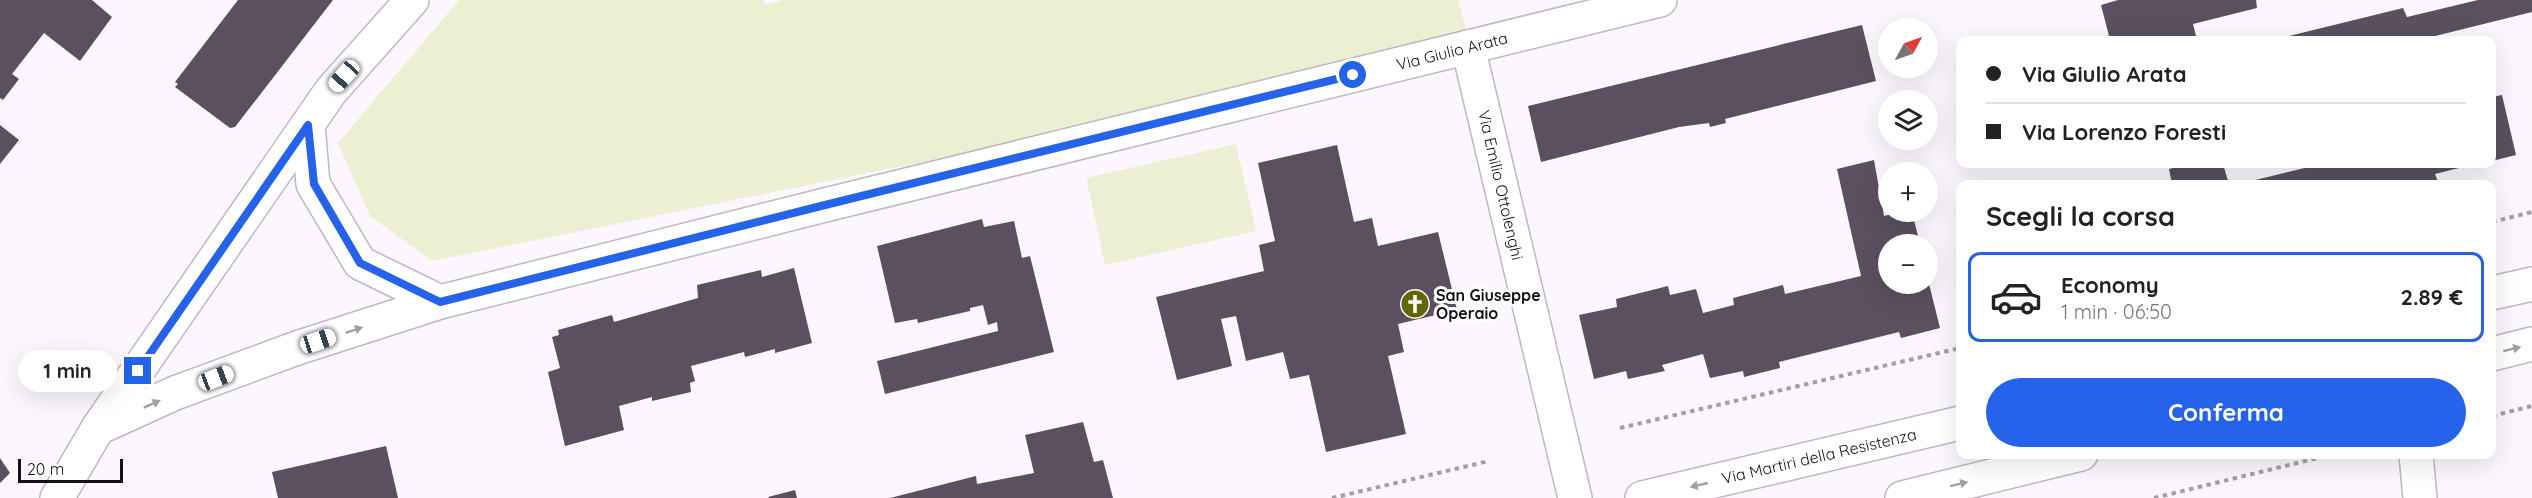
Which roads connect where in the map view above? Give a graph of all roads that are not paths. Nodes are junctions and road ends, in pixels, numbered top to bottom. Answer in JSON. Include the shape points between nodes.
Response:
{"nodes":[{"id":1,"x":412,"y":0,"type":"edge"},
{"id":2,"x":1660,"y":0,"type":"edge"},
{"id":3,"x":1468,"y":47,"type":"junction"},
{"id":4,"x":308,"y":125,"type":"junction"},
{"id":5,"x":2532,"y":284,"type":"edge"},
{"id":6,"x":2496,"y":292,"type":"edge"},
{"id":7,"x":440,"y":302,"type":"junction"},
{"id":8,"x":2532,"y":344,"type":"edge"},
{"id":9,"x":2496,"y":353,"type":"edge"},
{"id":10,"x":1956,"y":424,"type":"edge"},
{"id":11,"x":98,"y":428,"type":"junction"},
{"id":12,"x":2061,"y":459,"type":"edge"},
{"id":13,"x":2416,"y":459,"type":"edge"},
{"id":14,"x":57,"y":498,"type":"edge"},
{"id":15,"x":1575,"y":498,"type":"edge"},
{"id":16,"x":1642,"y":498,"type":"edge"},
{"id":17,"x":1902,"y":498,"type":"edge"},
{"id":18,"x":2420,"y":498,"type":"edge"}],
"edges":[{"from":1,"to":4,"type":"street","via":[[331,91]]},
{"from":2,"to":3,"type":"street","name":"Via Giulio Arata"},
{"from":3,"to":7,"type":"street","name":"Via Giulio Arata"},
{"from":3,"to":15,"type":"street","name":"Via Emilio Ottolenghi"},
{"from":4,"to":7,"type":"street","via":[[314,184],[360,263]]},
{"from":4,"to":11,"type":"street"},
{"from":5,"to":6,"type":"street"},
{"from":11,"to":7,"type":"street","name":"Via Giulio Arata","one_way":true,"via":[[175,393],[297,348]]},
{"from":9,"to":8,"type":"street","one_way":true},
{"from":10,"to":16,"type":"street","name":"Via Martiri della Resistenza","one_way":true},
{"from":11,"to":14,"type":"street"},
{"from":17,"to":12,"type":"street","one_way":true},
{"from":13,"to":18,"type":"street"}]}
